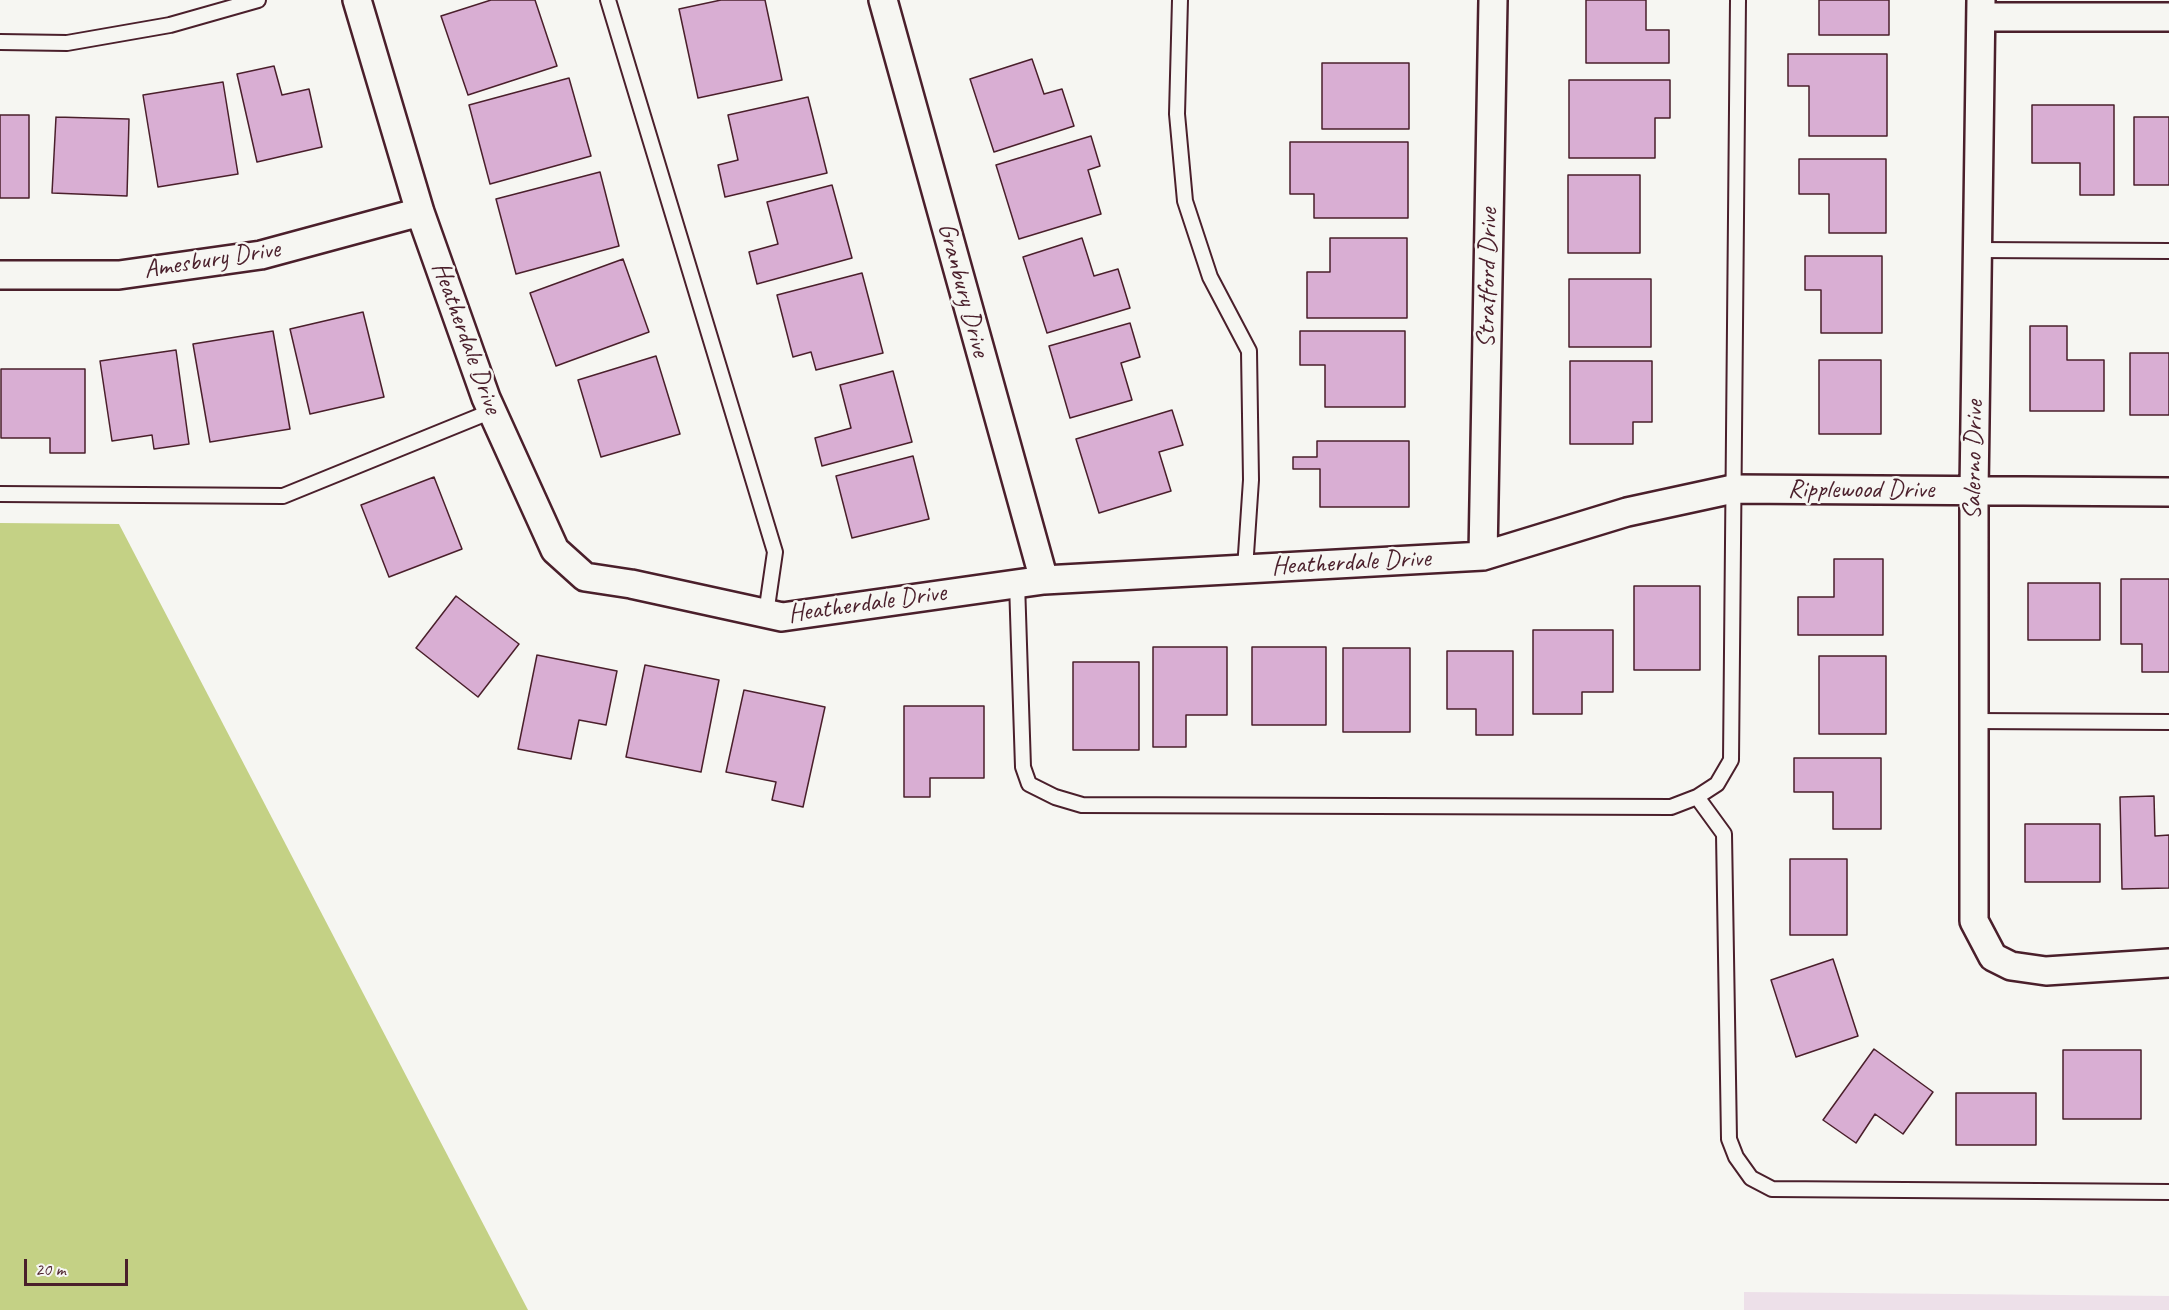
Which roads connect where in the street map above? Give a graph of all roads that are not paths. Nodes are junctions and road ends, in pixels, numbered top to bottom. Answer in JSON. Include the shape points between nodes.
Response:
{"nodes":[{"id":1,"x":258,"y":0,"type":"edge"},
{"id":2,"x":357,"y":0,"type":"edge"},
{"id":3,"x":608,"y":0,"type":"edge"},
{"id":4,"x":883,"y":0,"type":"edge"},
{"id":5,"x":1180,"y":0,"type":"edge"},
{"id":6,"x":1493,"y":0,"type":"edge"},
{"id":7,"x":1738,"y":0,"type":"edge"},
{"id":8,"x":1981,"y":8,"type":"edge"},
{"id":9,"x":2169,"y":17,"type":"edge"},
{"id":10,"x":0,"y":42,"type":"edge"},
{"id":11,"x":420,"y":212,"type":"junction"},
{"id":12,"x":1977,"y":250,"type":"junction"},
{"id":13,"x":2169,"y":251,"type":"edge"},
{"id":14,"x":0,"y":275,"type":"edge"},
{"id":15,"x":492,"y":411,"type":"junction"},
{"id":16,"x":1733,"y":489,"type":"junction"},
{"id":17,"x":1974,"y":491,"type":"junction"},
{"id":18,"x":2169,"y":492,"type":"edge"},
{"id":19,"x":0,"y":494,"type":"edge"},
{"id":20,"x":1483,"y":556,"type":"junction"},
{"id":21,"x":1245,"y":568,"type":"junction"},
{"id":22,"x":1044,"y":580,"type":"junction"},
{"id":23,"x":1017,"y":584,"type":"junction"},
{"id":24,"x":766,"y":614,"type":"junction"},
{"id":25,"x":1974,"y":721,"type":"junction"},
{"id":26,"x":2169,"y":722,"type":"edge"},
{"id":27,"x":1697,"y":797,"type":"junction"},
{"id":28,"x":2169,"y":963,"type":"edge"},
{"id":29,"x":2169,"y":1192,"type":"edge"}],
"edges":[{"from":1,"to":10,"type":"lane","via":[[170,26],[68,43]]},
{"from":2,"to":11,"type":"street","name":"Heatherdale Drive"},
{"from":3,"to":24,"type":"lane","via":[[775,552]]},
{"from":4,"to":22,"type":"street","name":"Granbury Drive"},
{"from":5,"to":21,"type":"lane","via":[[1177,114],[1185,201],[1210,277],[1249,351],[1251,480]]},
{"from":6,"to":20,"type":"street","name":"Stratford Drive"},
{"from":7,"to":16,"type":"lane"},
{"from":8,"to":9,"type":"street"},
{"from":8,"to":12,"type":"street","name":"Salerno Drive"},
{"from":11,"to":14,"type":"street","name":"Amesbury Drive","via":[[261,255],[119,275]]},
{"from":11,"to":15,"type":"street","name":"Heatherdale Drive"},
{"from":12,"to":13,"type":"lane"},
{"from":12,"to":17,"type":"street","name":"Salerno Drive"},
{"from":15,"to":19,"type":"lane","via":[[283,496]]},
{"from":15,"to":24,"type":"street","name":"Heatherdale Drive","via":[[555,550],[585,577]]},
{"from":16,"to":17,"type":"street","name":"Ripplewood Drive"},
{"from":16,"to":20,"type":"street","name":"Heatherdale Drive","via":[[1627,512]]},
{"from":16,"to":27,"type":"lane","via":[[1731,760],[1717,784]]},
{"from":17,"to":18,"type":"street","name":"Ripplewood Drive"},
{"from":17,"to":25,"type":"street","name":"Salerno Drive"},
{"from":20,"to":21,"type":"street","name":"Heatherdale Drive"},
{"from":21,"to":22,"type":"street","name":"Heatherdale Drive"},
{"from":22,"to":23,"type":"street","name":"Heatherdale Drive"},
{"from":23,"to":24,"type":"street","name":"Heatherdale Drive","via":[[782,617]]},
{"from":23,"to":27,"type":"lane","via":[[1023,767],[1029,784],[1055,797],[1082,805],[1671,807]]},
{"from":25,"to":26,"type":"lane"},
{"from":25,"to":28,"type":"street","name":"Salerno Drive","via":[[1974,921],[1993,957],[2011,966],[2046,970]]},
{"from":27,"to":29,"type":"lane","via":[[1724,834],[1729,1139],[1751,1178],[1772,1189]]}]}
